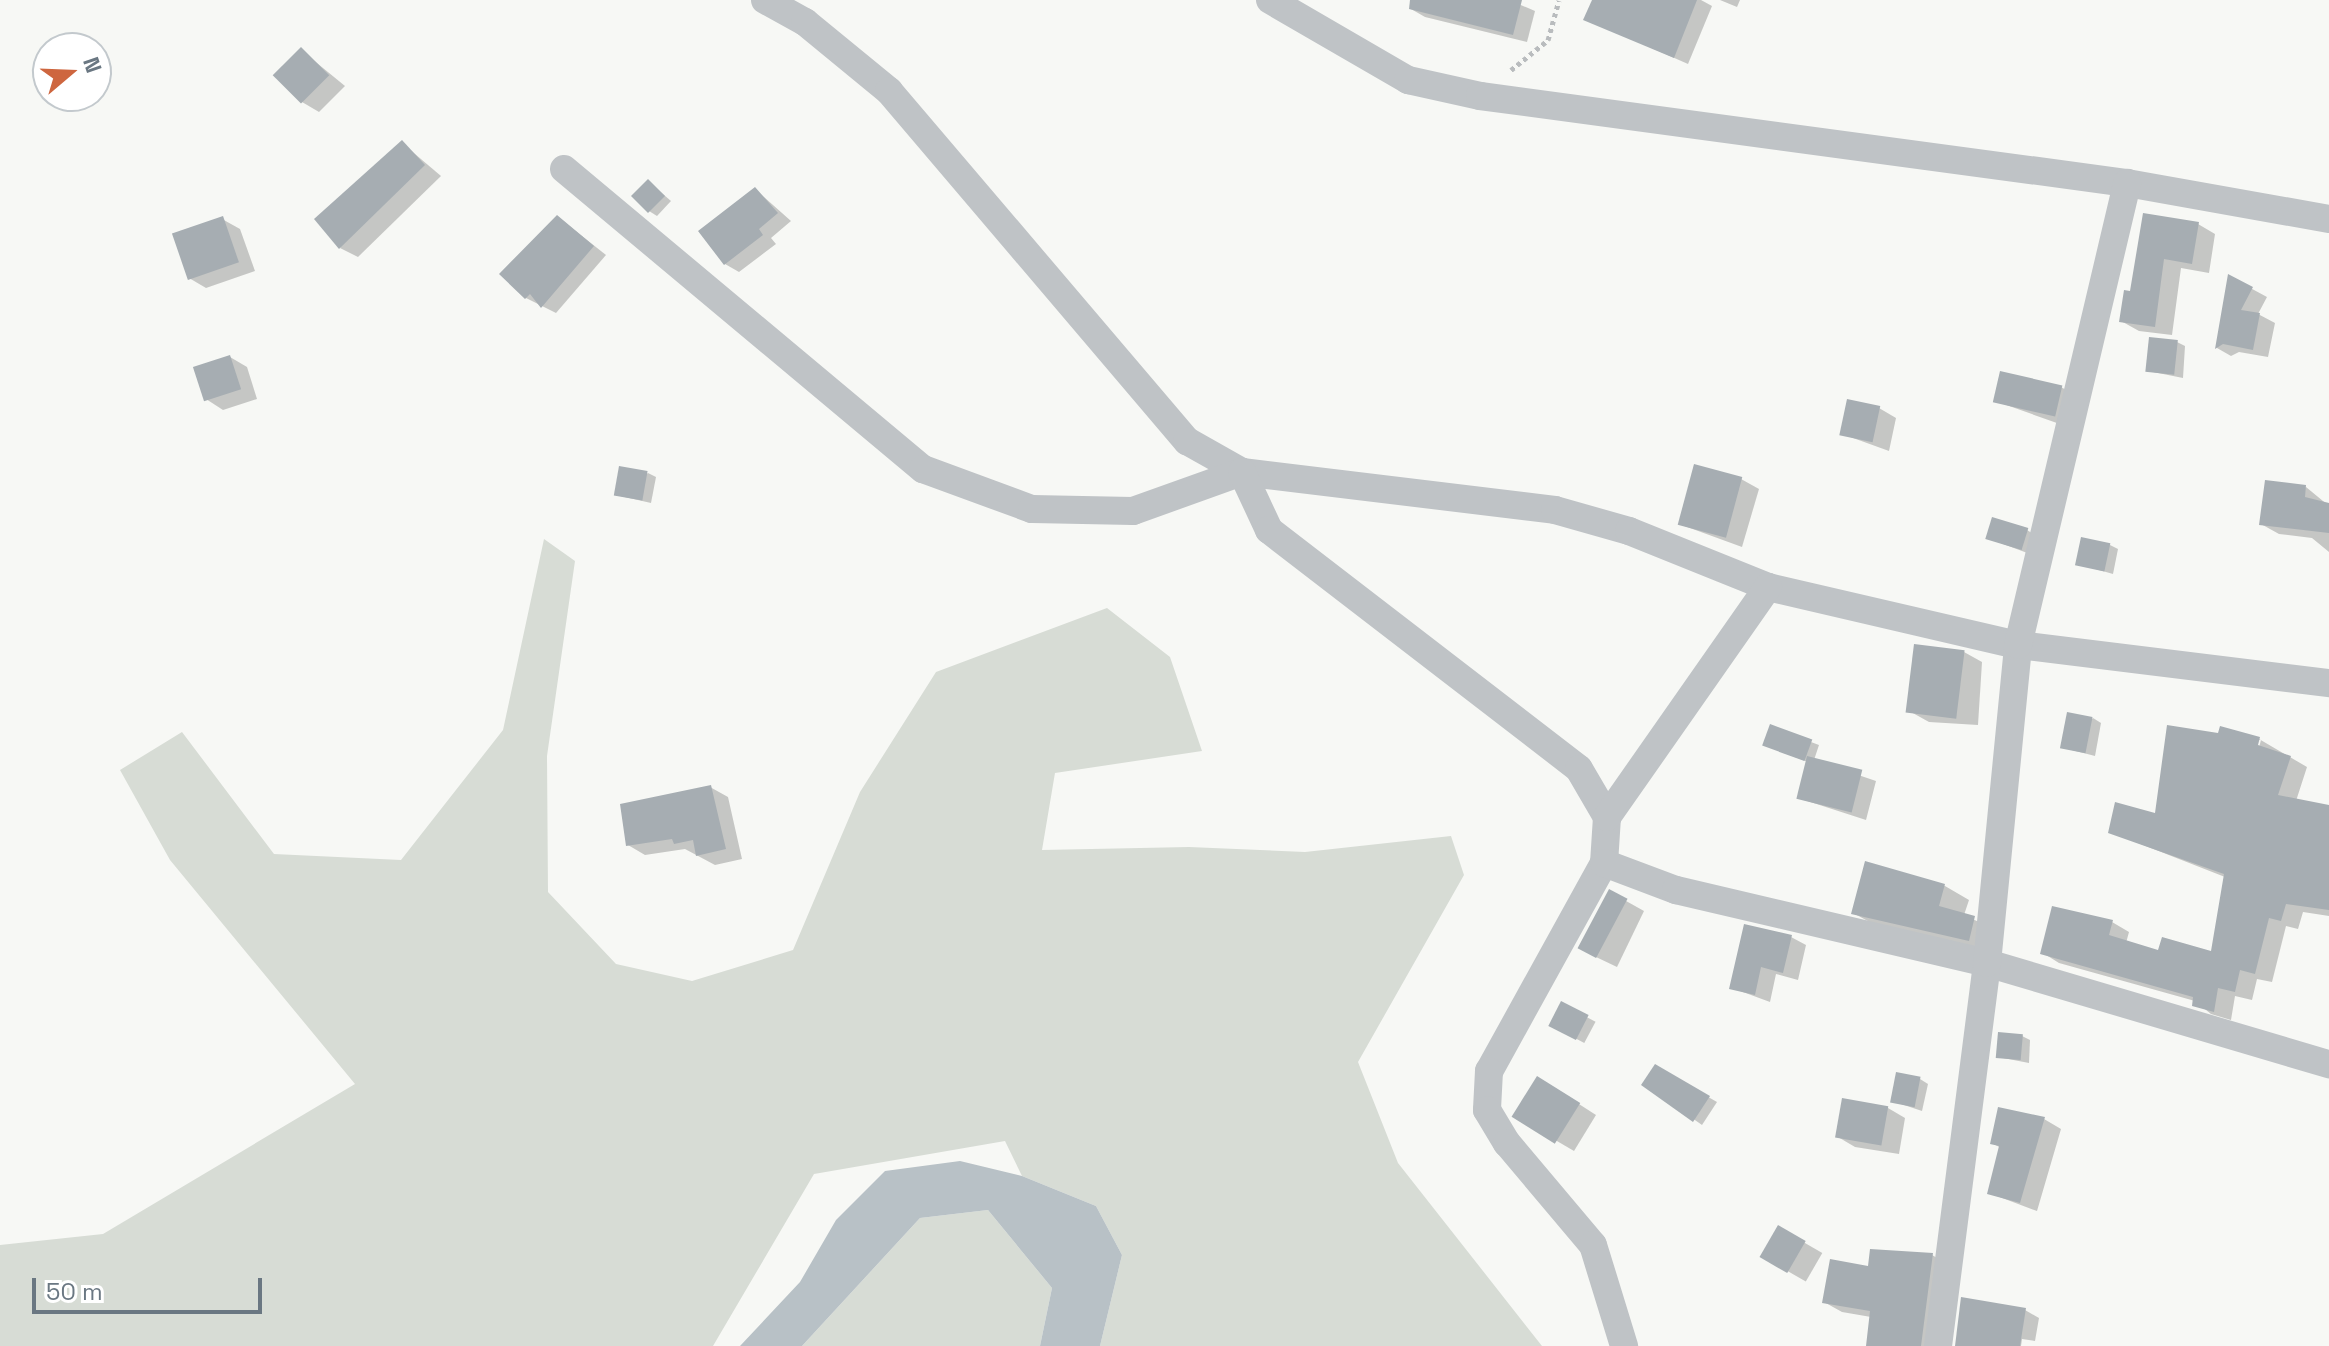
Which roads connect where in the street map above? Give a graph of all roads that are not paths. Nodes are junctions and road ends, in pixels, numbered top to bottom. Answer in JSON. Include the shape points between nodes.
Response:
{"nodes":[{"id":1,"x":765,"y":0,"type":"edge"},
{"id":2,"x":1270,"y":0,"type":"edge"},
{"id":3,"x":564,"y":169,"type":"dead end"},
{"id":4,"x":2127,"y":183,"type":"junction"},
{"id":5,"x":2329,"y":219,"type":"edge"},
{"id":6,"x":1242,"y":472,"type":"junction"},
{"id":7,"x":1768,"y":587,"type":"junction"},
{"id":8,"x":2018,"y":645,"type":"junction"},
{"id":9,"x":2329,"y":683,"type":"edge"},
{"id":10,"x":1607,"y":817,"type":"junction"},
{"id":11,"x":1604,"y":863,"type":"junction"},
{"id":12,"x":1987,"y":963,"type":"junction"},
{"id":13,"x":2329,"y":1064,"type":"edge"},
{"id":14,"x":1624,"y":1346,"type":"edge"},
{"id":15,"x":1938,"y":1346,"type":"edge"}],
"edges":[{"from":1,"to":6,"type":"street","via":[[805,22],[889,91],[1187,441]]},
{"from":2,"to":4,"type":"street","via":[[1408,80],[1480,96]]},
{"from":3,"to":6,"type":"street","via":[[923,469],[1032,509],[1133,511]]},
{"from":4,"to":5,"type":"street"},
{"from":4,"to":8,"type":"street"},
{"from":6,"to":7,"type":"street","via":[[1555,510],[1629,531]]},
{"from":6,"to":10,"type":"street","via":[[1269,530],[1579,769]]},
{"from":7,"to":8,"type":"street"},
{"from":7,"to":10,"type":"street"},
{"from":8,"to":9,"type":"street"},
{"from":8,"to":12,"type":"street"},
{"from":10,"to":11,"type":"street"},
{"from":11,"to":12,"type":"street","via":[[1676,890]]},
{"from":11,"to":14,"type":"street","via":[[1489,1071],[1487,1110],[1507,1143],[1593,1245]]},
{"from":12,"to":13,"type":"street"},
{"from":12,"to":15,"type":"street"}]}
